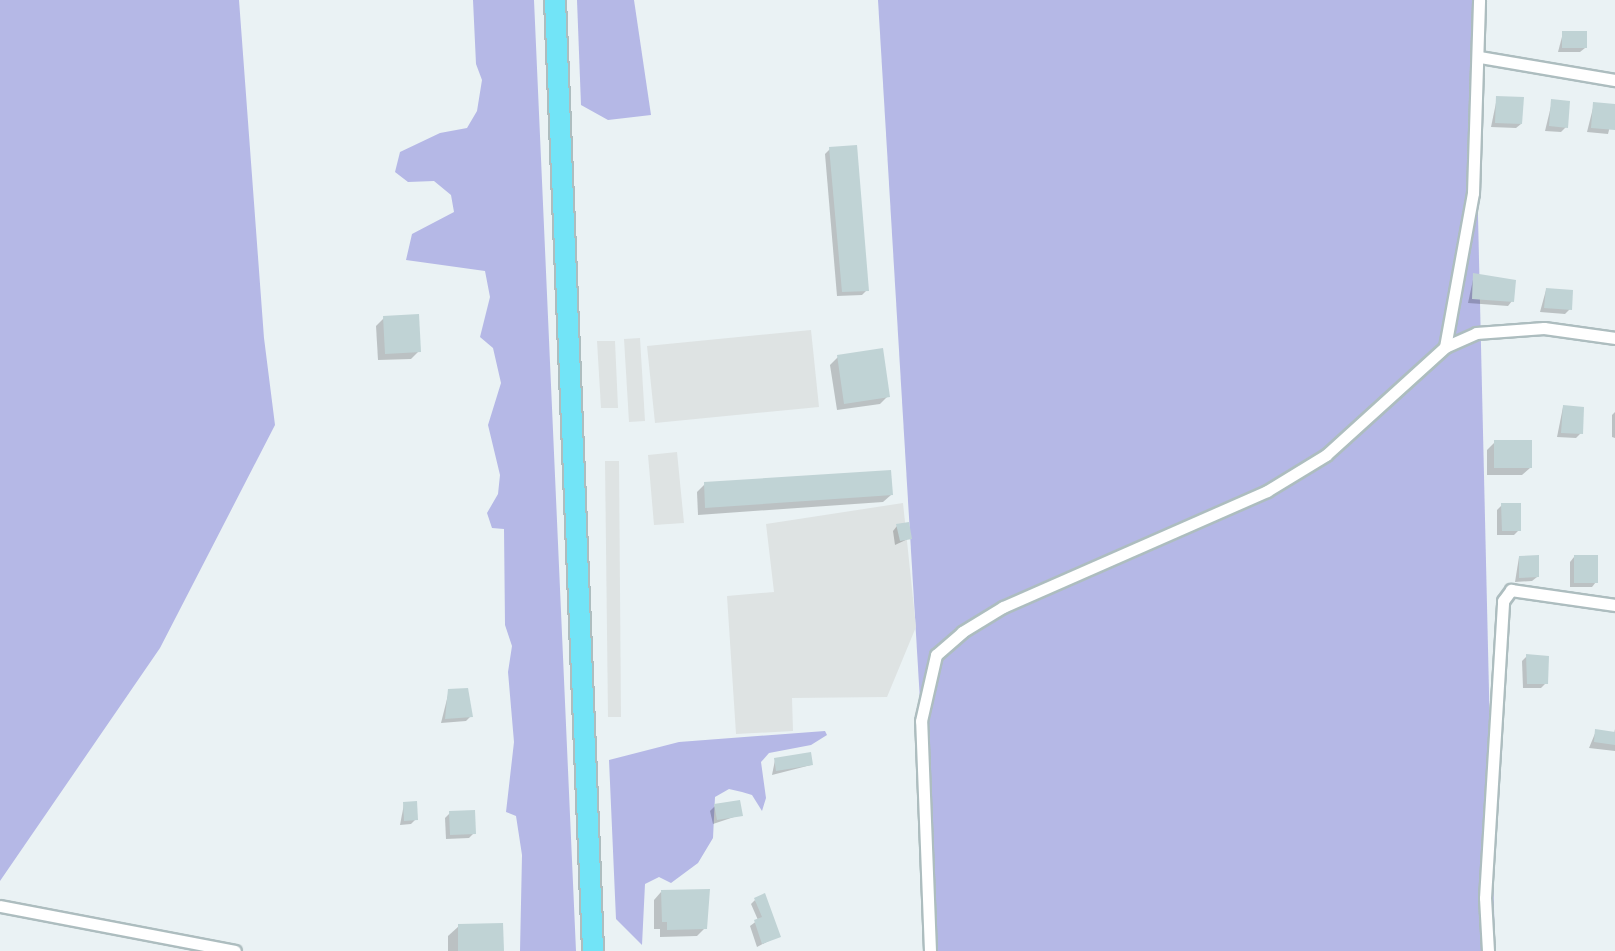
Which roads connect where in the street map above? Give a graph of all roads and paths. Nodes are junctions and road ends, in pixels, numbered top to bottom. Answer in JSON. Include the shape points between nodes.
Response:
{"nodes":[{"id":1,"x":555,"y":0,"type":"edge"},
{"id":2,"x":1479,"y":0,"type":"edge"},
{"id":3,"x":1480,"y":57,"type":"junction"},
{"id":4,"x":1615,"y":80,"type":"edge"},
{"id":5,"x":1615,"y":338,"type":"edge"},
{"id":6,"x":1445,"y":347,"type":"junction"},
{"id":7,"x":1615,"y":605,"type":"edge"},
{"id":8,"x":0,"y":906,"type":"edge"},
{"id":9,"x":235,"y":951,"type":"edge"},
{"id":10,"x":593,"y":951,"type":"edge"},
{"id":11,"x":930,"y":951,"type":"edge"},
{"id":12,"x":1488,"y":951,"type":"edge"}],
"edges":[{"from":1,"to":10,"type":"highway"},
{"from":2,"to":3,"type":"street"},
{"from":3,"to":4,"type":"street"},
{"from":3,"to":6,"type":"street","via":[[1473,193]]},
{"from":5,"to":6,"type":"street","via":[[1507,327]]},
{"from":6,"to":11,"type":"street","via":[[1314,463],[1267,491],[1003,607],[936,655],[921,721]]},
{"from":7,"to":12,"type":"street","via":[[1511,590],[1503,601],[1485,898]]},
{"from":8,"to":9,"type":"street"}]}
